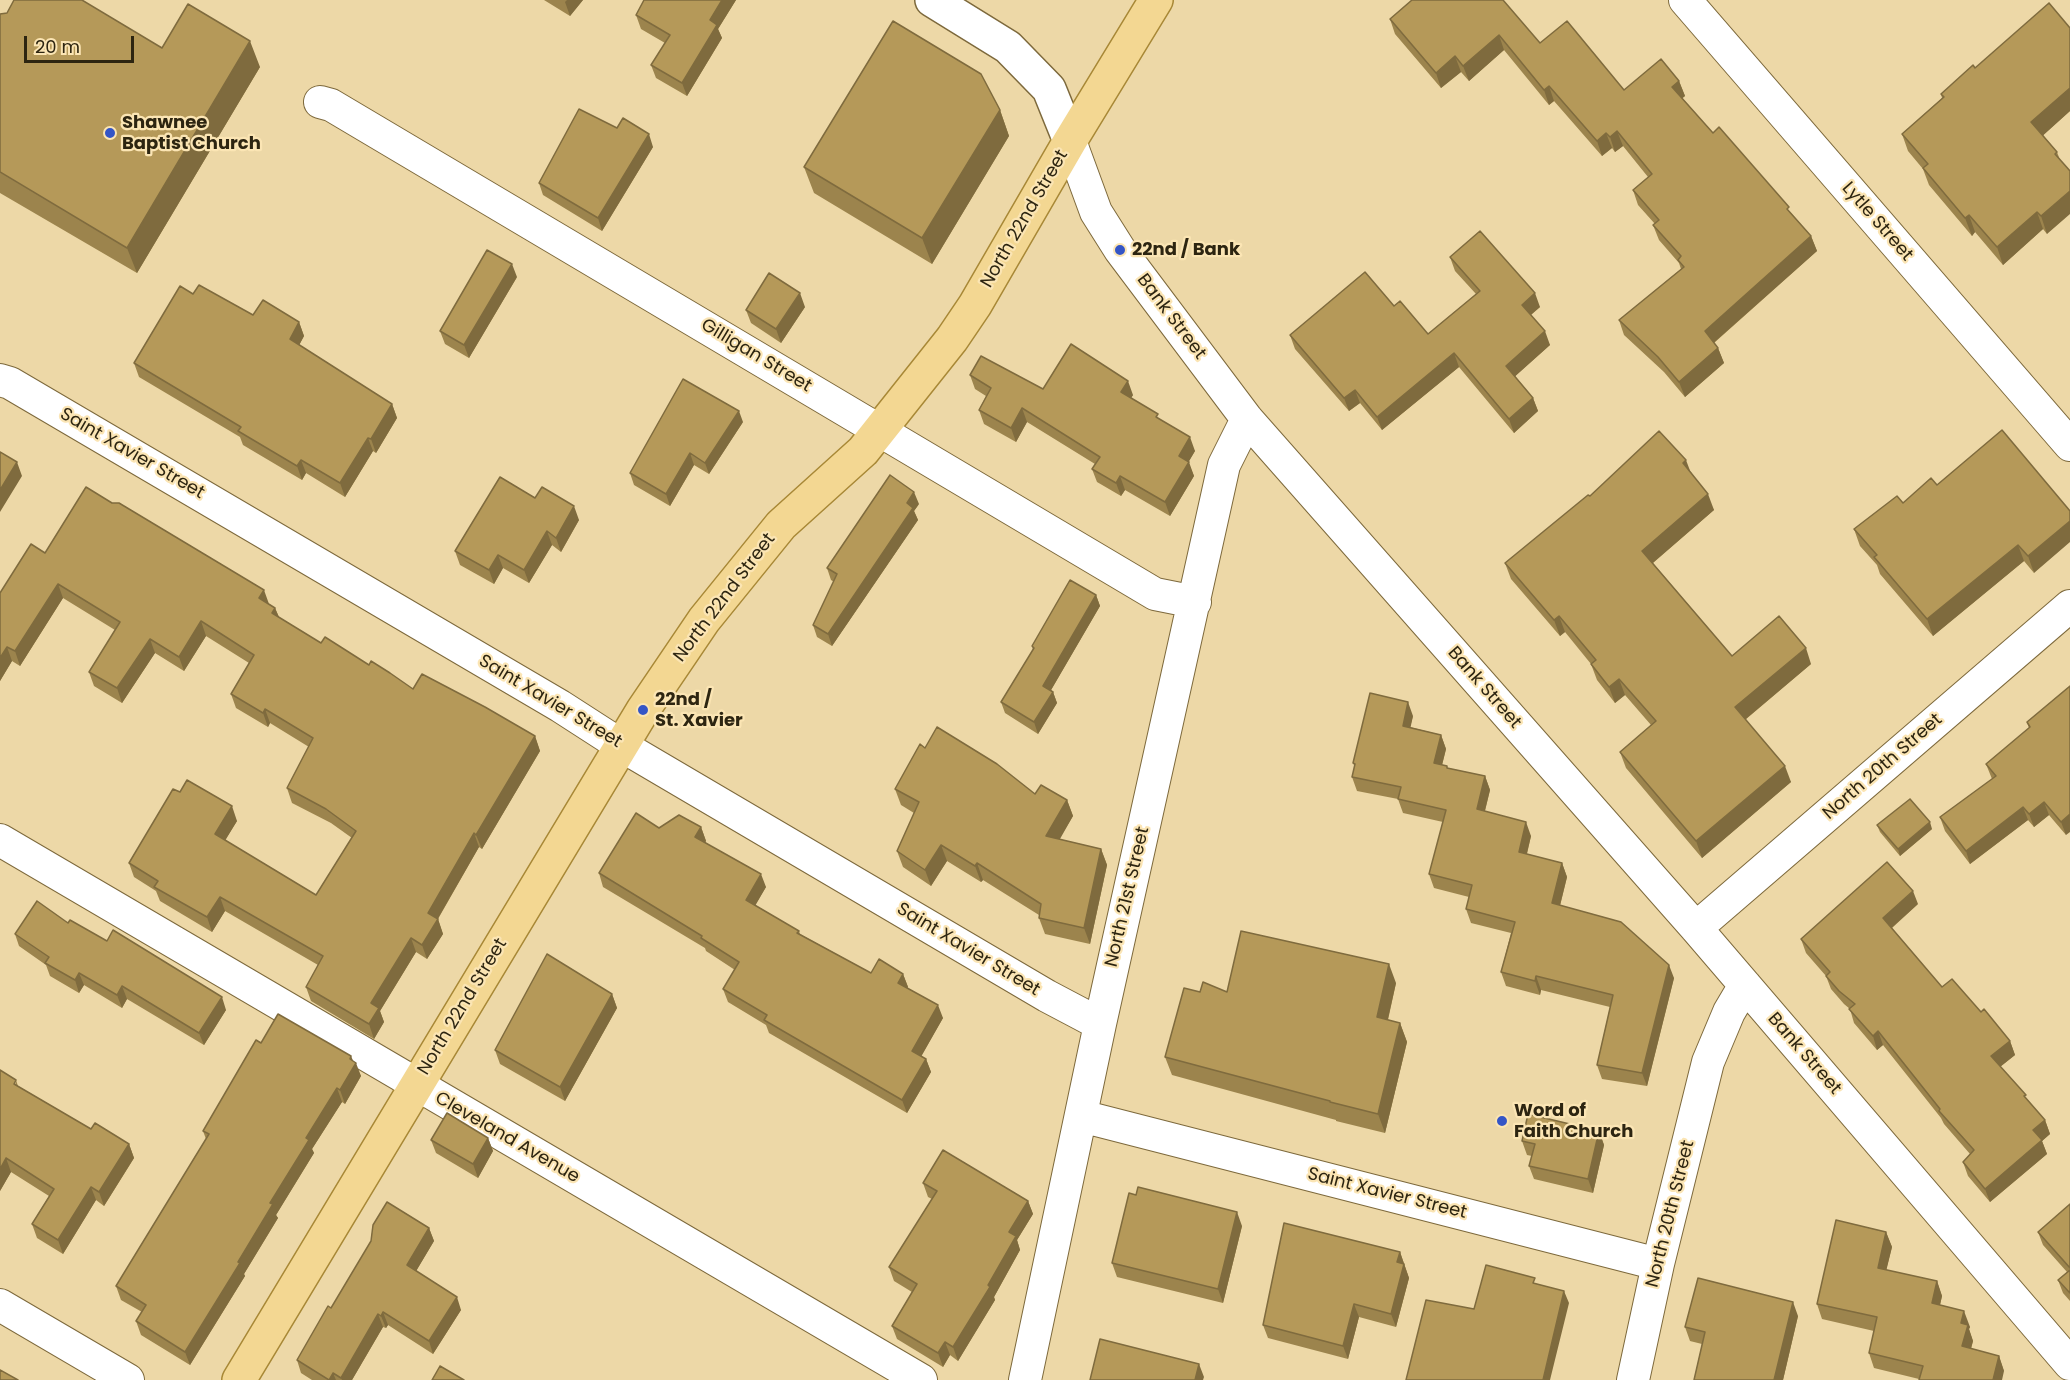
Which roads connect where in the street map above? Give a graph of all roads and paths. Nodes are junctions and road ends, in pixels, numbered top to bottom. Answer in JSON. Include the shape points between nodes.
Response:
{"nodes":[{"id":1,"x":932,"y":0,"type":"edge"},
{"id":2,"x":1156,"y":0,"type":"edge"},
{"id":3,"x":1685,"y":0,"type":"edge"},
{"id":4,"x":321,"y":102,"type":"dead end"},
{"id":5,"x":1070,"y":141,"type":"junction"},
{"id":6,"x":0,"y":380,"type":"edge"},
{"id":7,"x":1247,"y":419,"type":"junction"},
{"id":8,"x":881,"y":430,"type":"junction"},
{"id":9,"x":2070,"y":445,"type":"edge"},
{"id":10,"x":1195,"y":602,"type":"junction"},
{"id":11,"x":2070,"y":606,"type":"edge"},
{"id":12,"x":622,"y":746,"type":"junction"},
{"id":13,"x":0,"y":840,"type":"edge"},
{"id":14,"x":1696,"y":928,"type":"junction"},
{"id":15,"x":1744,"y":985,"type":"junction"},
{"id":16,"x":1100,"y":1024,"type":"junction"},
{"id":17,"x":416,"y":1085,"type":"junction"},
{"id":18,"x":1081,"y":1116,"type":"junction"},
{"id":19,"x":1658,"y":1264,"type":"junction"},
{"id":20,"x":0,"y":1305,"type":"edge"},
{"id":21,"x":2070,"y":1364,"type":"edge"},
{"id":22,"x":128,"y":1380,"type":"edge"},
{"id":23,"x":239,"y":1380,"type":"edge"},
{"id":24,"x":921,"y":1380,"type":"edge"},
{"id":25,"x":1026,"y":1380,"type":"edge"},
{"id":26,"x":1633,"y":1380,"type":"edge"}],
"edges":[{"from":1,"to":5,"type":"street","name":"Bank Street","via":[[1008,47],[1049,89]]},
{"from":2,"to":5,"type":"main road","name":"North 22nd Street"},
{"from":3,"to":9,"type":"street","name":"Lytle Street"},
{"from":4,"to":8,"type":"street","name":"Gilligan Street","via":[[341,110]]},
{"from":5,"to":7,"type":"street","name":"Bank Street","via":[[1096,212],[1120,250]]},
{"from":5,"to":8,"type":"main road","name":"North 22nd Street","via":[[975,305]]},
{"from":6,"to":12,"type":"street","name":"Saint Xavier Street","via":[[530,688]]},
{"from":7,"to":10,"type":"street","name":"North 21st Street","via":[[1224,465]]},
{"from":7,"to":14,"type":"street","name":"Bank Street"},
{"from":8,"to":10,"type":"street","name":"Gilligan Street","via":[[1155,594]]},
{"from":8,"to":12,"type":"main road","name":"North 22nd Street","via":[[781,525],[704,620]]},
{"from":10,"to":16,"type":"street","name":"North 21st Street"},
{"from":11,"to":14,"type":"street","name":"North 20th Street"},
{"from":12,"to":16,"type":"street","name":"Saint Xavier Street"},
{"from":12,"to":17,"type":"main road","name":"North 22nd Street"},
{"from":13,"to":17,"type":"street","name":"Cleveland Avenue"},
{"from":14,"to":15,"type":"street","name":"Bank Street"},
{"from":15,"to":19,"type":"street","name":"North 20th Street","via":[[1708,1062]]},
{"from":15,"to":21,"type":"street","name":"Bank Street"},
{"from":16,"to":18,"type":"street","name":"North 21st Street"},
{"from":17,"to":23,"type":"main road","name":"North 22nd Street"},
{"from":17,"to":24,"type":"street","name":"Cleveland Avenue"},
{"from":18,"to":19,"type":"street","name":"Saint Xavier Street"},
{"from":18,"to":25,"type":"street","name":"North 21st Street"},
{"from":19,"to":26,"type":"street","name":"North 20th Street"},
{"from":20,"to":22,"type":"street"}]}
